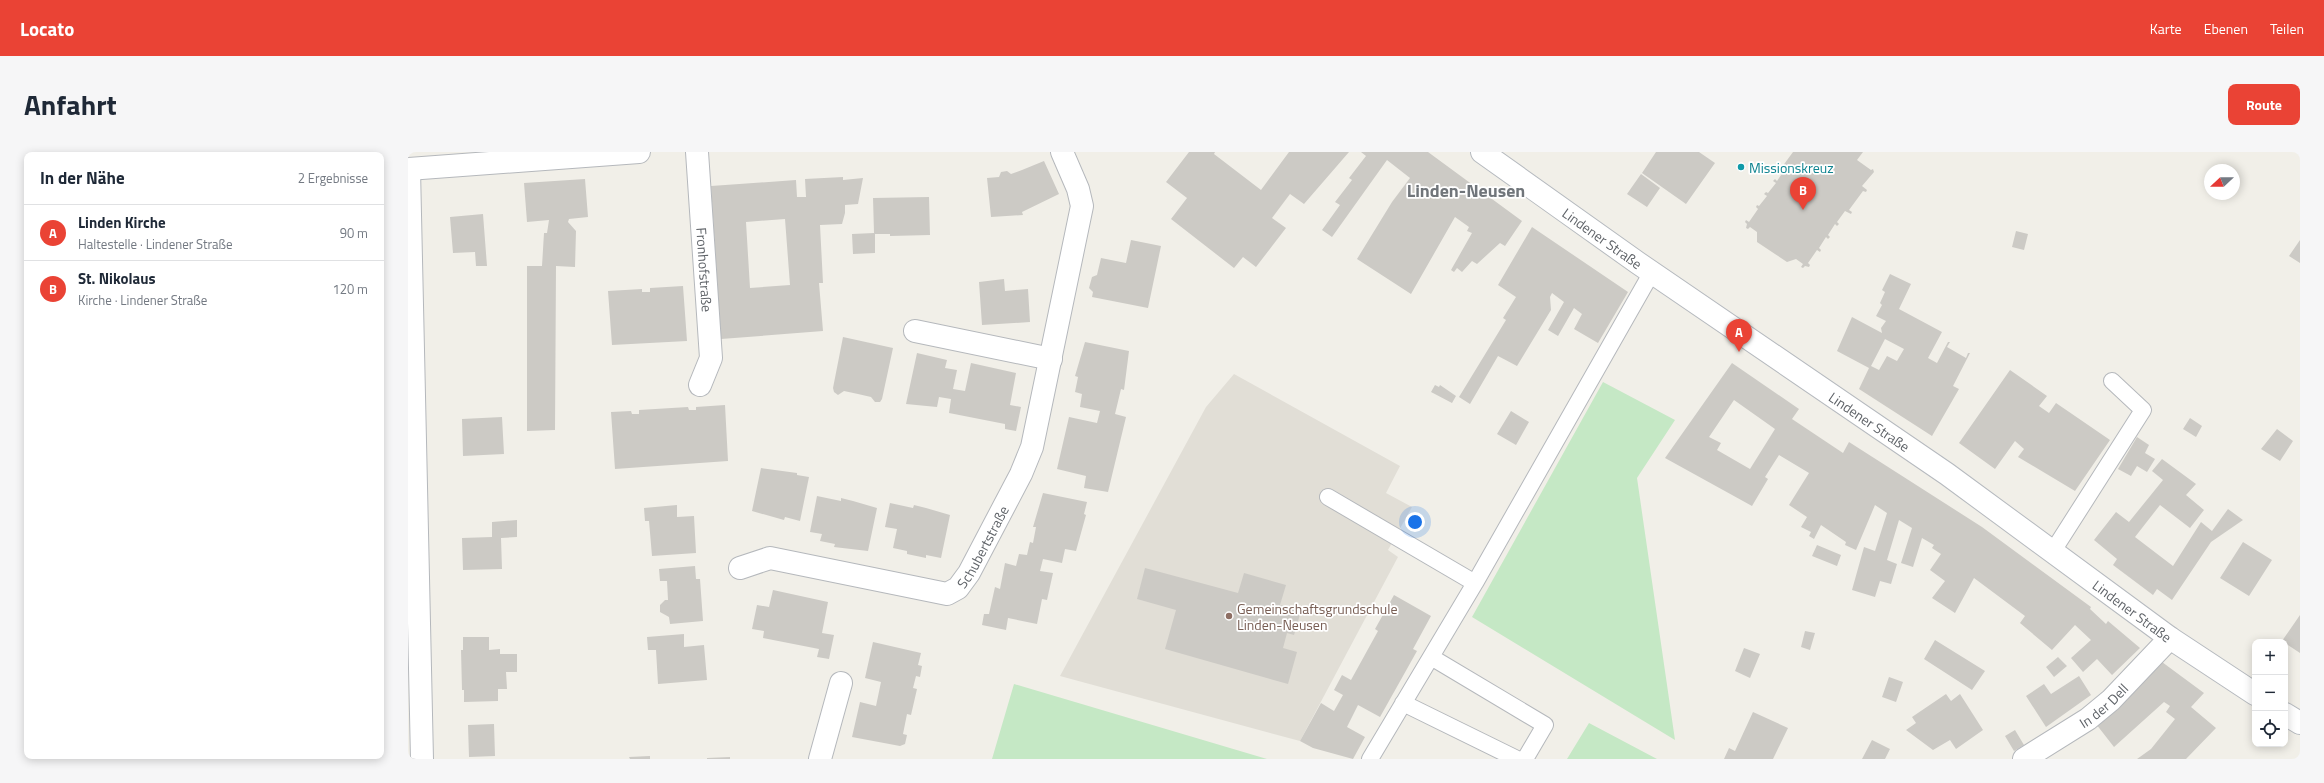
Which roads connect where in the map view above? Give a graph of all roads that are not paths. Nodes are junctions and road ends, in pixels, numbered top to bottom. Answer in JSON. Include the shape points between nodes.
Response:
{"nodes":[{"id":1,"x":639,"y":152,"type":"edge"},
{"id":2,"x":697,"y":152,"type":"edge"},
{"id":3,"x":1062,"y":152,"type":"edge"},
{"id":4,"x":1489,"y":154,"type":"edge"},
{"id":5,"x":408,"y":169,"type":"edge"},
{"id":6,"x":1652,"y":272,"type":"junction"},
{"id":7,"x":915,"y":331,"type":"dead end"},
{"id":8,"x":1051,"y":360,"type":"junction"},
{"id":9,"x":2112,"y":381,"type":"dead end"},
{"id":10,"x":700,"y":385,"type":"dead end"},
{"id":11,"x":412,"y":497,"type":"edge"},
{"id":12,"x":1328,"y":497,"type":"dead end"},
{"id":13,"x":2053,"y":551,"type":"junction"},
{"id":14,"x":740,"y":568,"type":"dead end"},
{"id":15,"x":1475,"y":583,"type":"junction"},
{"id":16,"x":2170,"y":638,"type":"junction"},
{"id":17,"x":1431,"y":657,"type":"junction"},
{"id":18,"x":840,"y":683,"type":"dead end"},
{"id":19,"x":2252,"y":692,"type":"edge"},
{"id":20,"x":1403,"y":703,"type":"junction"},
{"id":21,"x":414,"y":707,"type":"edge"},
{"id":22,"x":2288,"y":716,"type":"edge"},
{"id":23,"x":2300,"y":723,"type":"edge"},
{"id":24,"x":422,"y":759,"type":"edge"},
{"id":25,"x":820,"y":759,"type":"edge"},
{"id":26,"x":1370,"y":759,"type":"edge"},
{"id":27,"x":1517,"y":759,"type":"edge"},
{"id":28,"x":1525,"y":759,"type":"edge"},
{"id":29,"x":2024,"y":759,"type":"edge"}],
"edges":[{"from":1,"to":5,"type":"street"},
{"from":2,"to":10,"type":"street","name":"Fronhofstraße","via":[[711,358]]},
{"from":3,"to":8,"type":"street","name":"Schubertstraße","via":[[1078,188],[1082,206]]},
{"from":4,"to":6,"type":"street","name":"Lindener Straße"},
{"from":5,"to":11,"type":"street"},
{"from":6,"to":13,"type":"street","name":"Lindener Straße","via":[[1947,474]]},
{"from":6,"to":15,"type":"lane"},
{"from":7,"to":8,"type":"street"},
{"from":8,"to":14,"type":"street","name":"Schubertstraße","via":[[1032,447],[1021,474],[969,573],[958,588],[947,594],[770,558]]},
{"from":9,"to":13,"type":"lane","via":[[2143,410]]},
{"from":11,"to":21,"type":"street"},
{"from":12,"to":15,"type":"lane"},
{"from":13,"to":16,"type":"street","name":"Lindener Straße"},
{"from":15,"to":17,"type":"lane"},
{"from":16,"to":19,"type":"street","name":"Lindener Straße"},
{"from":16,"to":29,"type":"street","name":"In der Dell","via":[[2111,700],[2088,719]]},
{"from":17,"to":20,"type":"lane"},
{"from":17,"to":28,"type":"lane","via":[[1545,725]]},
{"from":18,"to":25,"type":"street"},
{"from":20,"to":26,"type":"lane"},
{"from":20,"to":27,"type":"lane"},
{"from":21,"to":24,"type":"street"},
{"from":22,"to":23,"type":"street"}]}
